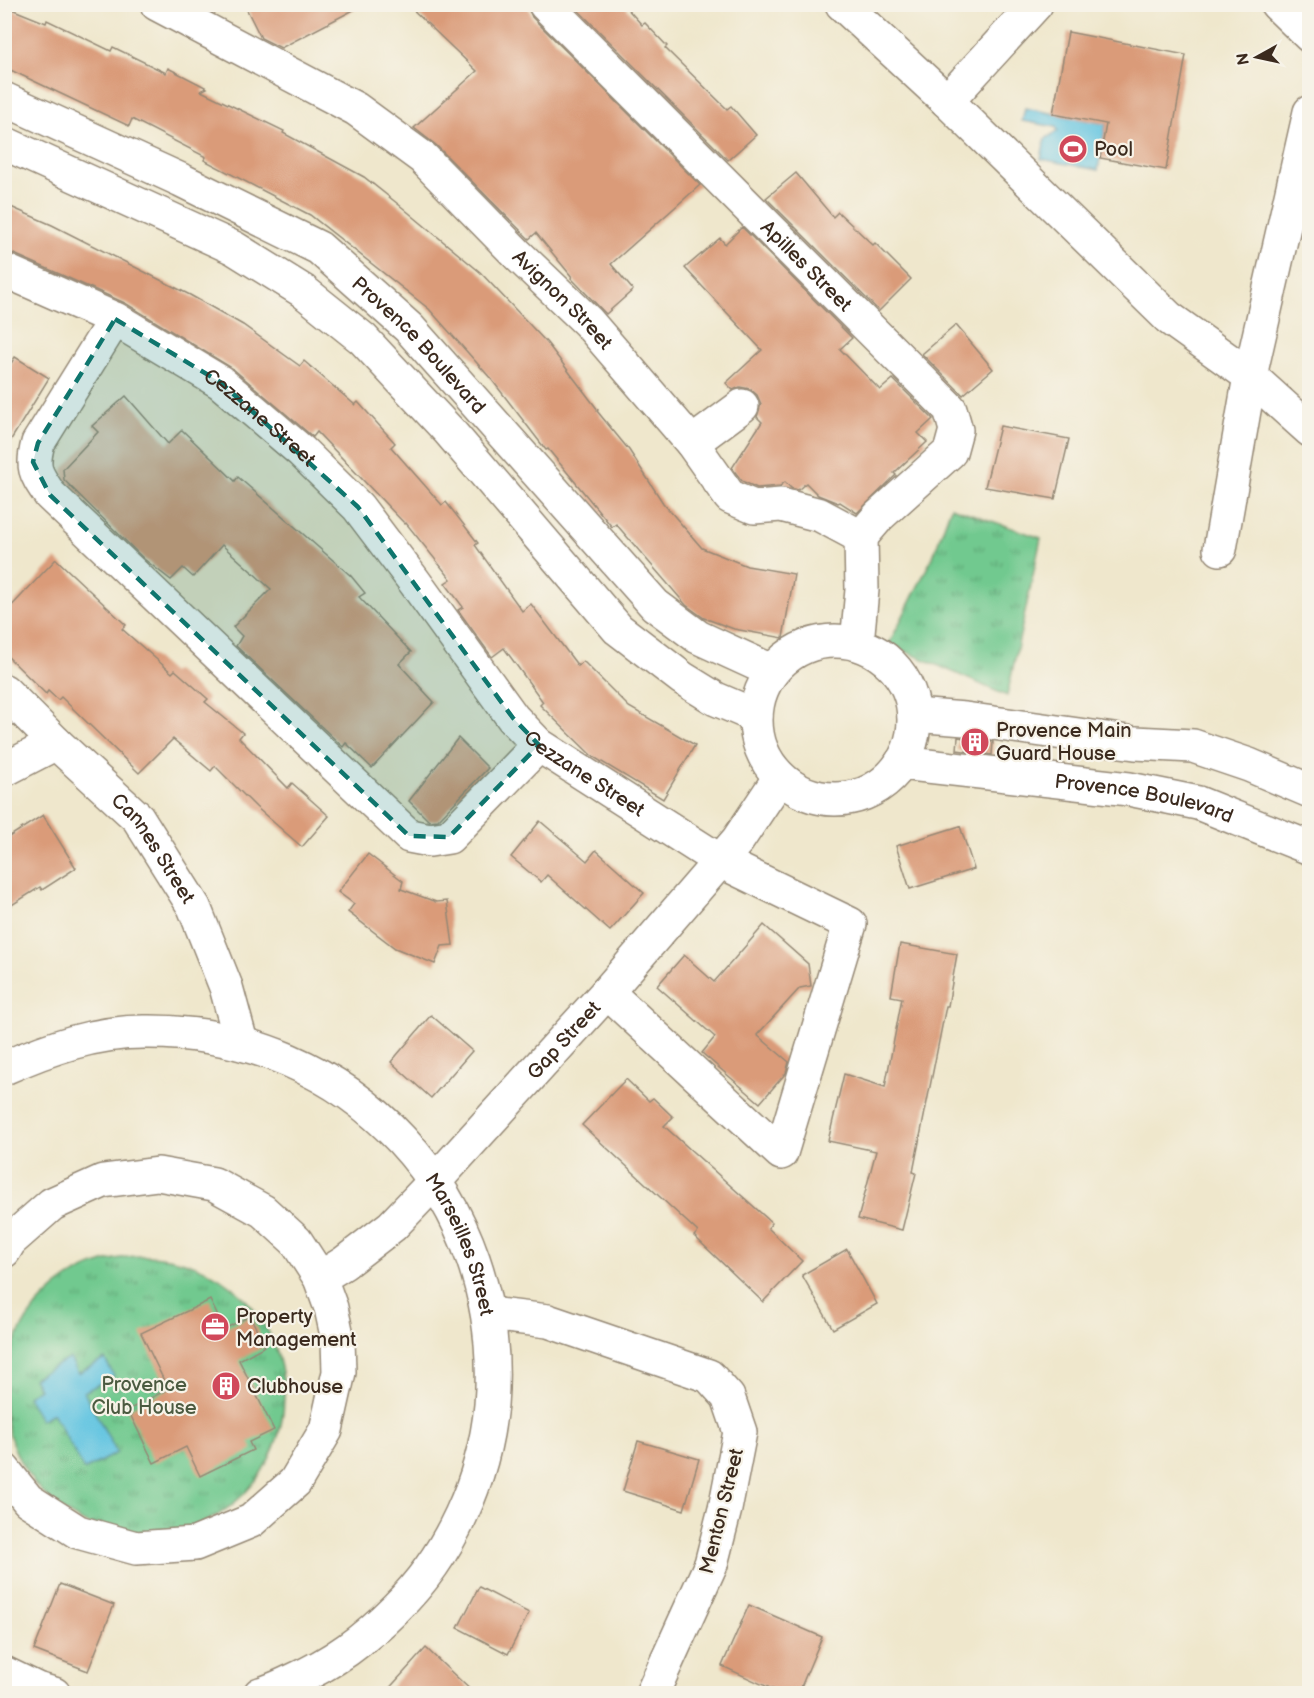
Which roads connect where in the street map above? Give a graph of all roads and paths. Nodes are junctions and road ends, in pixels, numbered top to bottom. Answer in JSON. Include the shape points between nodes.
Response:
{"nodes":[{"id":1,"x":157,"y":4,"type":"edge"},
{"id":2,"x":545,"y":4,"type":"edge"},
{"id":3,"x":842,"y":4,"type":"edge"},
{"id":4,"x":1036,"y":4,"type":"edge"},
{"id":5,"x":1277,"y":4,"type":"edge"},
{"id":6,"x":1310,"y":36,"type":"edge"},
{"id":7,"x":4,"y":99,"type":"edge"},
{"id":8,"x":947,"y":101,"type":"junction"},
{"id":9,"x":1310,"y":112,"type":"edge"},
{"id":10,"x":4,"y":142,"type":"edge"},
{"id":11,"x":4,"y":270,"type":"edge"},
{"id":12,"x":115,"y":319,"type":"junction"},
{"id":13,"x":1250,"y":376,"type":"junction"},
{"id":14,"x":742,"y":406,"type":"dead end"},
{"id":15,"x":1310,"y":430,"type":"edge"},
{"id":16,"x":692,"y":443,"type":"junction"},
{"id":17,"x":861,"y":537,"type":"junction"},
{"id":18,"x":1220,"y":549,"type":"dead end"},
{"id":19,"x":857,"y":644,"type":"junction"},
{"id":20,"x":772,"y":671,"type":"junction"},
{"id":21,"x":4,"y":691,"type":"edge"},
{"id":22,"x":914,"y":715,"type":"junction"},
{"id":23,"x":756,"y":716,"type":"junction"},
{"id":24,"x":56,"y":743,"type":"junction"},
{"id":25,"x":539,"y":745,"type":"junction"},
{"id":26,"x":901,"y":763,"type":"junction"},
{"id":27,"x":4,"y":770,"type":"edge"},
{"id":28,"x":780,"y":777,"type":"junction"},
{"id":29,"x":1310,"y":791,"type":"edge"},
{"id":30,"x":1310,"y":848,"type":"edge"},
{"id":31,"x":720,"y":861,"type":"junction"},
{"id":32,"x":607,"y":992,"type":"junction"},
{"id":33,"x":241,"y":1042,"type":"junction"},
{"id":34,"x":4,"y":1068,"type":"edge"},
{"id":35,"x":435,"y":1181,"type":"junction"},
{"id":36,"x":4,"y":1251,"type":"edge"},
{"id":37,"x":320,"y":1278,"type":"junction"},
{"id":38,"x":489,"y":1314,"type":"junction"},
{"id":39,"x":4,"y":1470,"type":"edge"},
{"id":40,"x":4,"y":1673,"type":"edge"},
{"id":41,"x":54,"y":1694,"type":"edge"},
{"id":42,"x":260,"y":1694,"type":"edge"},
{"id":43,"x":652,"y":1694,"type":"edge"}],
"edges":[{"from":1,"to":16,"type":"street","name":"Avignon Street","via":[[356,109],[423,158],[588,322]]},
{"from":2,"to":17,"type":"street","name":"Apilles Street","via":[[950,409],[956,430],[950,452]]},
{"from":3,"to":8,"type":"street"},
{"from":4,"to":8,"type":"street"},
{"from":5,"to":6,"type":"street"},
{"from":7,"to":20,"type":"street","name":"Provence Boulevard","via":[[320,248],[409,328],[655,605],[698,638]]},
{"from":8,"to":13,"type":"street","via":[[1170,318]]},
{"from":9,"to":13,"type":"street"},
{"from":10,"to":23,"type":"street","name":"Provence Boulevard","via":[[234,248],[303,291],[363,339],[449,431],[618,629],[682,678],[716,699]]},
{"from":11,"to":12,"type":"street","name":"Cezzane Street"},
{"from":12,"to":25,"type":"street","name":"Cezzane Street","via":[[220,382],[301,451],[358,507],[513,718]]},
{"from":12,"to":25,"type":"street","via":[[38,443],[33,462],[50,495],[409,836],[430,840],[449,837]]},
{"from":13,"to":15,"type":"street"},
{"from":13,"to":18,"type":"street"},
{"from":14,"to":16,"type":"street"},
{"from":16,"to":17,"type":"street","name":"Avignon Street","via":[[730,497],[754,507],[781,505],[820,515]]},
{"from":17,"to":19,"type":"street"},
{"from":19,"to":20,"type":"street","via":[[834,640],[810,644],[789,655]]},
{"from":19,"to":22,"type":"street","via":[[879,654],[897,670],[909,691]]},
{"from":20,"to":23,"type":"street","via":[[761,692]]},
{"from":21,"to":24,"type":"street","name":"Cannes Street"},
{"from":22,"to":26,"type":"street","via":[[909,748]]},
{"from":22,"to":29,"type":"street","via":[[1135,743],[1193,746]]},
{"from":23,"to":28,"type":"street","via":[[758,738],[766,759]]},
{"from":24,"to":27,"type":"street"},
{"from":24,"to":33,"type":"street","name":"Cannes Street","via":[[138,818],[194,907],[226,987]]},
{"from":25,"to":31,"type":"street","name":"Cezzane Street"},
{"from":26,"to":28,"type":"street","via":[[886,781],[866,793],[844,799],[821,798]]},
{"from":26,"to":30,"type":"street","name":"Provence Boulevard","via":[[1130,789],[1198,803]]},
{"from":28,"to":31,"type":"street","name":"Gap Street"},
{"from":31,"to":32,"type":"street","name":"Gap Street"},
{"from":31,"to":32,"type":"street","name":"Cezzane Street","via":[[850,924],[781,1152]]},
{"from":32,"to":35,"type":"street","name":"Gap Street"},
{"from":33,"to":34,"type":"street","name":"Marseilles Street","via":[[192,1033],[142,1032],[93,1037],[45,1050]]},
{"from":33,"to":35,"type":"street","name":"Marseilles Street","via":[[287,1058],[362,1103],[405,1143]]},
{"from":35,"to":37,"type":"street","name":"Gap Street","via":[[392,1226]]},
{"from":35,"to":38,"type":"street","name":"Marseilles Street","via":[[459,1222],[477,1267]]},
{"from":36,"to":37,"type":"street","via":[[52,1204],[103,1181],[158,1174],[214,1184],[263,1211],[296,1241]]},
{"from":37,"to":39,"type":"street","via":[[338,1340],[339,1372],[326,1430],[296,1482],[251,1521],[195,1544],[136,1548],[78,1532],[28,1500]]},
{"from":38,"to":42,"type":"street","name":"Marseilles Street","via":[[493,1374],[488,1433],[472,1490],[447,1544],[412,1592],[370,1634],[322,1668]]},
{"from":38,"to":43,"type":"street","name":"Menton Street","via":[[548,1321],[709,1376],[728,1397],[740,1432],[711,1564]]},
{"from":40,"to":41,"type":"street"}]}
